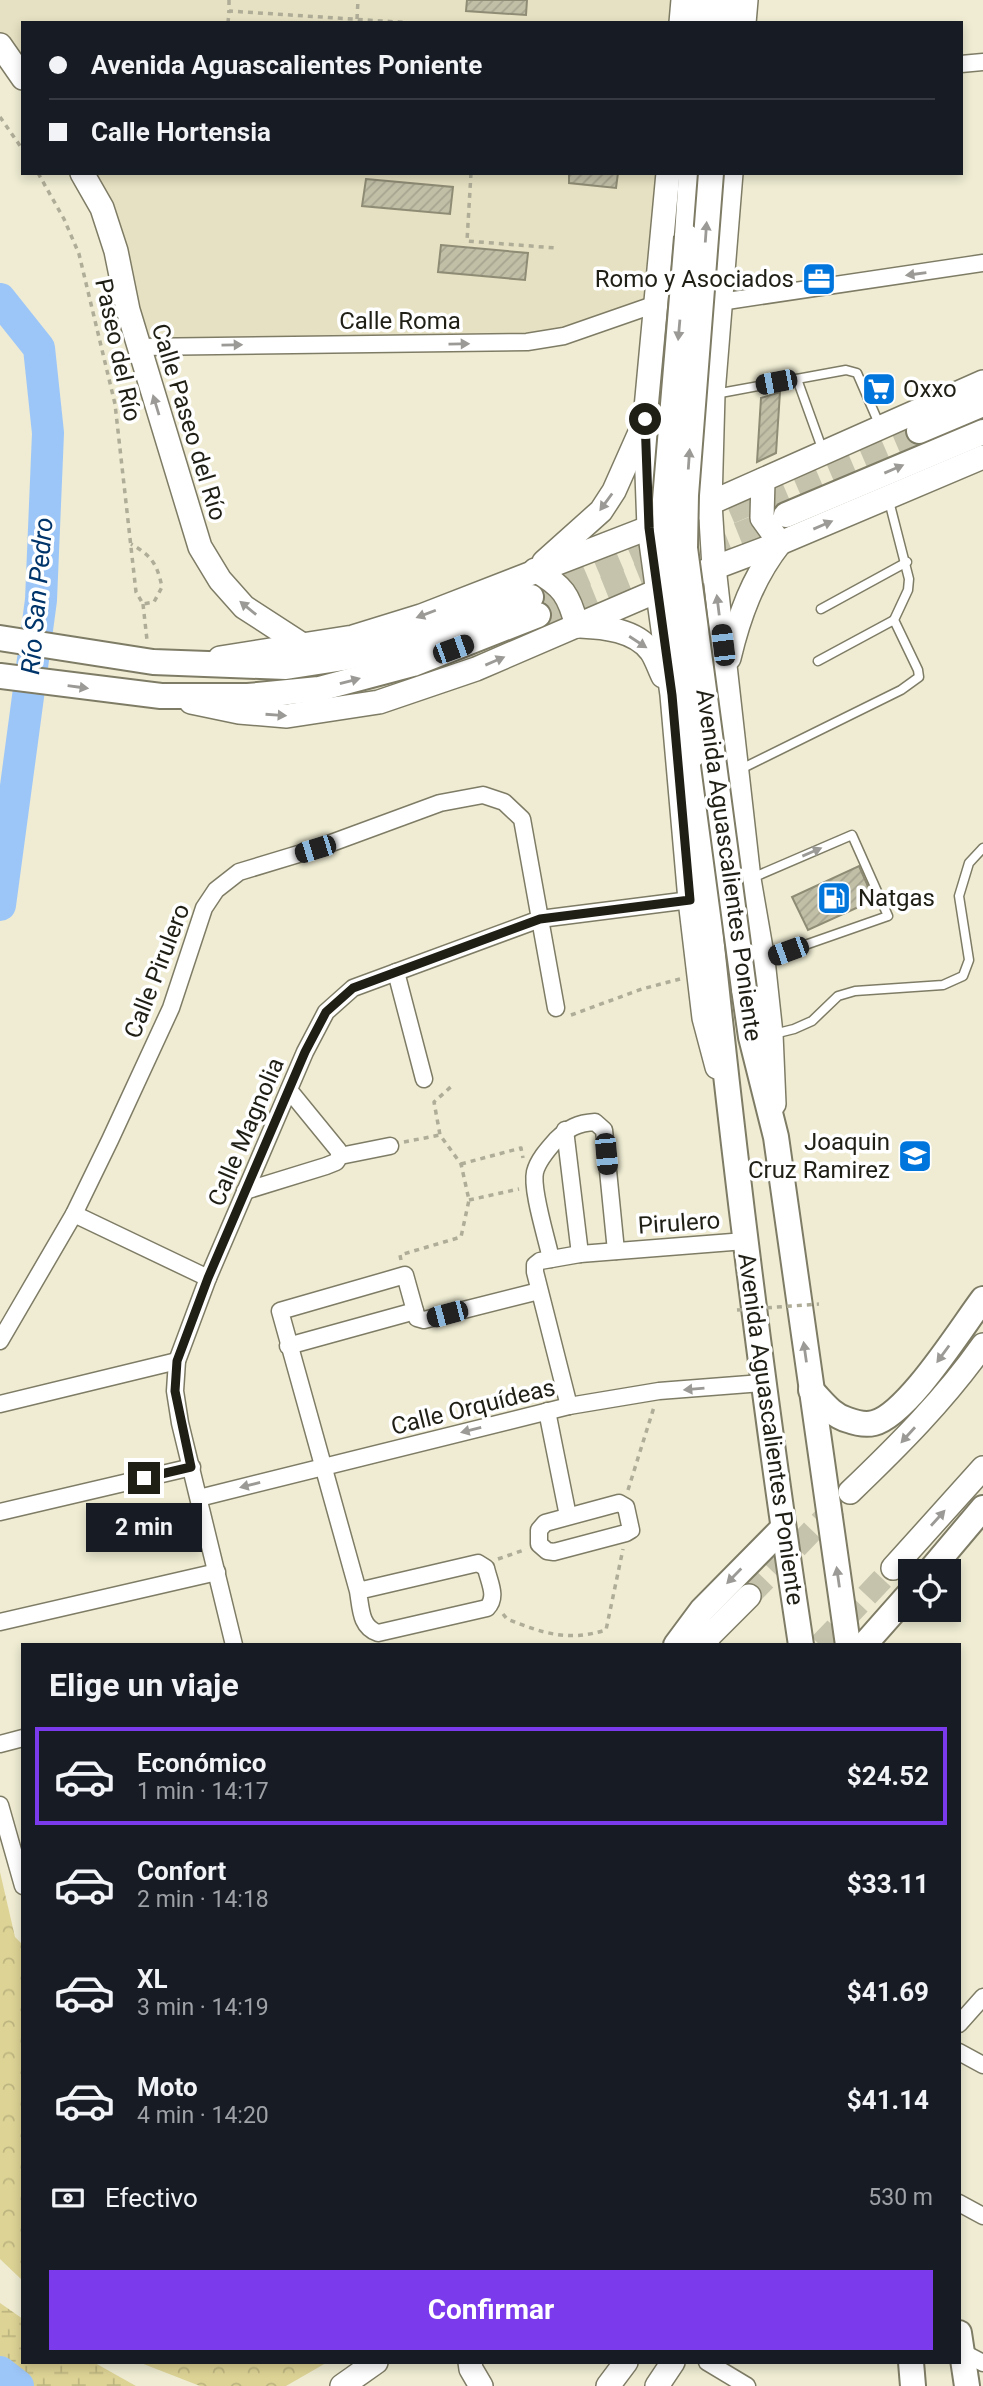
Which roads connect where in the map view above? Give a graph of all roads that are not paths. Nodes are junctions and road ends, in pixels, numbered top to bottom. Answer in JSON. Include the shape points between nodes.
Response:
{"nodes":[{"id":1,"x":683,"y":0,"type":"edge"},
{"id":2,"x":705,"y":0,"type":"edge"},
{"id":3,"x":725,"y":0,"type":"edge"},
{"id":4,"x":746,"y":0,"type":"edge"},
{"id":5,"x":681,"y":21,"type":"edge"},
{"id":6,"x":703,"y":21,"type":"edge"},
{"id":7,"x":723,"y":21,"type":"edge"},
{"id":8,"x":744,"y":21,"type":"edge"},
{"id":9,"x":0,"y":45,"type":"edge"},
{"id":10,"x":983,"y":62,"type":"edge"},
{"id":11,"x":963,"y":64,"type":"edge"},
{"id":12,"x":21,"y":75,"type":"edge"},
{"id":13,"x":83,"y":175,"type":"edge"},
{"id":14,"x":668,"y":175,"type":"edge"},
{"id":15,"x":691,"y":175,"type":"edge"},
{"id":16,"x":711,"y":175,"type":"edge"},
{"id":17,"x":732,"y":175,"type":"edge"},
{"id":18,"x":983,"y":263,"type":"edge"},
{"id":19,"x":720,"y":302,"type":"junction"},
{"id":20,"x":656,"y":304,"type":"junction"},
{"id":21,"x":139,"y":347,"type":"junction"},
{"id":22,"x":652,"y":360,"type":"junction"},
{"id":23,"x":715,"y":366,"type":"junction"},
{"id":24,"x":797,"y":379,"type":"junction"},
{"id":25,"x":983,"y":382,"type":"edge"},
{"id":26,"x":713,"y":394,"type":"junction"},
{"id":27,"x":983,"y":404,"type":"edge"},
{"id":28,"x":645,"y":419,"type":"junction"},
{"id":29,"x":880,"y":426,"type":"junction"},
{"id":30,"x":919,"y":431,"type":"tunnel mouth"},
{"id":31,"x":983,"y":432,"type":"edge"},
{"id":32,"x":823,"y":451,"type":"junction"},
{"id":33,"x":983,"y":457,"type":"edge"},
{"id":34,"x":763,"y":480,"type":"junction"},
{"id":35,"x":888,"y":498,"type":"junction"},
{"id":36,"x":710,"y":503,"type":"junction"},
{"id":37,"x":786,"y":515,"type":"tunnel mouth"},
{"id":38,"x":649,"y":528,"type":"junction"},
{"id":39,"x":780,"y":543,"type":"junction"},
{"id":40,"x":907,"y":562,"type":"junction"},
{"id":41,"x":714,"y":567,"type":"junction"},
{"id":42,"x":535,"y":570,"type":"junction"},
{"id":43,"x":657,"y":590,"type":"junction"},
{"id":44,"x":821,"y":608,"type":"dead end"},
{"id":45,"x":894,"y":620,"type":"junction"},
{"id":46,"x":577,"y":626,"type":"junction"},
{"id":47,"x":0,"y":638,"type":"edge"},
{"id":48,"x":304,"y":646,"type":"junction"},
{"id":49,"x":818,"y":661,"type":"dead end"},
{"id":50,"x":190,"y":664,"type":"junction"},
{"id":51,"x":726,"y":671,"type":"junction"},
{"id":52,"x":0,"y":676,"type":"edge"},
{"id":53,"x":672,"y":695,"type":"junction"},
{"id":54,"x":161,"y":696,"type":"junction"},
{"id":55,"x":737,"y":770,"type":"junction"},
{"id":56,"x":983,"y":848,"type":"edge"},
{"id":57,"x":750,"y":879,"type":"junction"},
{"id":58,"x":690,"y":900,"type":"junction"},
{"id":59,"x":540,"y":919,"type":"junction"},
{"id":60,"x":763,"y":960,"type":"junction"},
{"id":61,"x":396,"y":972,"type":"junction"},
{"id":62,"x":563,"y":1012,"type":"road end"},
{"id":63,"x":771,"y":1034,"type":"junction"},
{"id":64,"x":425,"y":1079,"type":"dead end"},
{"id":65,"x":289,"y":1090,"type":"junction"},
{"id":66,"x":733,"y":1129,"type":"junction"},
{"id":67,"x":565,"y":1130,"type":"junction"},
{"id":68,"x":776,"y":1137,"type":"junction"},
{"id":69,"x":390,"y":1146,"type":"road end"},
{"id":70,"x":340,"y":1156,"type":"junction"},
{"id":71,"x":245,"y":1191,"type":"junction"},
{"id":72,"x":74,"y":1214,"type":"junction"},
{"id":73,"x":745,"y":1241,"type":"junction"},
{"id":74,"x":615,"y":1251,"type":"junction"},
{"id":75,"x":580,"y":1254,"type":"junction"},
{"id":76,"x":551,"y":1259,"type":"junction"},
{"id":77,"x":208,"y":1278,"type":"junction"},
{"id":78,"x":538,"y":1291,"type":"junction"},
{"id":79,"x":983,"y":1299,"type":"edge"},
{"id":80,"x":415,"y":1311,"type":"junction"},
{"id":81,"x":0,"y":1341,"type":"edge"},
{"id":82,"x":983,"y":1345,"type":"edge"},
{"id":83,"x":288,"y":1346,"type":"junction"},
{"id":84,"x":177,"y":1361,"type":"junction"},
{"id":85,"x":762,"y":1383,"type":"junction"},
{"id":86,"x":811,"y":1390,"type":"junction"},
{"id":87,"x":0,"y":1404,"type":"edge"},
{"id":88,"x":569,"y":1406,"type":"junction"},
{"id":89,"x":547,"y":1411,"type":"junction"},
{"id":90,"x":191,"y":1467,"type":"junction"},
{"id":91,"x":322,"y":1468,"type":"junction"},
{"id":92,"x":983,"y":1468,"type":"edge"},
{"id":93,"x":850,"y":1492,"type":"tunnel mouth"},
{"id":94,"x":199,"y":1498,"type":"junction"},
{"id":95,"x":983,"y":1508,"type":"edge"},
{"id":96,"x":0,"y":1512,"type":"edge"},
{"id":97,"x":568,"y":1516,"type":"junction"},
{"id":98,"x":783,"y":1528,"type":"junction"},
{"id":99,"x":940,"y":1559,"type":"edge"},
{"id":100,"x":893,"y":1568,"type":"tunnel mouth"},
{"id":101,"x":217,"y":1572,"type":"junction"},
{"id":102,"x":358,"y":1591,"type":"junction"},
{"id":103,"x":749,"y":1596,"type":"tunnel mouth"},
{"id":104,"x":898,"y":1607,"type":"edge"},
{"id":105,"x":0,"y":1622,"type":"edge"},
{"id":106,"x":234,"y":1643,"type":"edge"},
{"id":107,"x":677,"y":1643,"type":"edge"},
{"id":108,"x":704,"y":1643,"type":"edge"},
{"id":109,"x":800,"y":1643,"type":"edge"},
{"id":110,"x":848,"y":1643,"type":"edge"},
{"id":111,"x":866,"y":1643,"type":"edge"},
{"id":112,"x":21,"y":1739,"type":"edge"},
{"id":113,"x":0,"y":1744,"type":"edge"},
{"id":114,"x":0,"y":1805,"type":"edge"},
{"id":115,"x":18,"y":1856,"type":"edge"},
{"id":116,"x":21,"y":1874,"type":"edge"},
{"id":117,"x":983,"y":1997,"type":"edge"},
{"id":118,"x":961,"y":2022,"type":"edge"},
{"id":119,"x":961,"y":2053,"type":"edge"},
{"id":120,"x":983,"y":2064,"type":"edge"},
{"id":121,"x":961,"y":2204,"type":"edge"},
{"id":122,"x":983,"y":2216,"type":"edge"},
{"id":123,"x":968,"y":2349,"type":"edge"},
{"id":124,"x":373,"y":2364,"type":"edge"},
{"id":125,"x":471,"y":2364,"type":"edge"},
{"id":126,"x":624,"y":2364,"type":"edge"},
{"id":127,"x":672,"y":2364,"type":"edge"},
{"id":128,"x":710,"y":2364,"type":"edge"},
{"id":129,"x":911,"y":2364,"type":"edge"},
{"id":130,"x":342,"y":2386,"type":"edge"},
{"id":131,"x":481,"y":2386,"type":"edge"},
{"id":132,"x":608,"y":2386,"type":"edge"},
{"id":133,"x":657,"y":2386,"type":"edge"},
{"id":134,"x":747,"y":2386,"type":"edge"},
{"id":135,"x":914,"y":2386,"type":"edge"},
{"id":136,"x":967,"y":2386,"type":"edge"}],
"edges":[{"from":1,"to":5,"type":"street"},
{"from":2,"to":6,"type":"main road"},
{"from":3,"to":7,"type":"main road"},
{"from":4,"to":8,"type":"street"},
{"from":9,"to":12,"type":"street"},
{"from":10,"to":11,"type":"street"},
{"from":13,"to":21,"type":"street","name":"Calle Paseo del Río","via":[[102,208],[116,250]]},
{"from":14,"to":20,"type":"street","name":"Avenida Aguascalientes Poniente"},
{"from":15,"to":66,"type":"main road","name":"Avenida Aguascalientes Poniente","one_way":true,"bridge":true,"via":[[665,500],[666,552]]},
{"from":68,"to":16,"type":"main road","name":"Avenida Aguascalientes Poniente","one_way":true,"bridge":true,"via":[[751,1037],[685,548]]},
{"from":17,"to":19,"type":"street","name":"Avenida Aguascalientes Poniente"},
{"from":18,"to":19,"type":"street","one_way":true},
{"from":19,"to":23,"type":"street","name":"Avenida Aguascalientes Poniente"},
{"from":21,"to":20,"type":"street","name":"Calle Roma","one_way":true,"via":[[527,342],[564,336]]},
{"from":20,"to":22,"type":"street","name":"Avenida Aguascalientes Poniente"},
{"from":48,"to":21,"type":"street","name":"Calle Paseo del Río","one_way":true,"via":[[244,607],[200,547]]},
{"from":22,"to":23,"type":"street","via":[[687,374]]},
{"from":22,"to":28,"type":"street","name":"Avenida Aguascalientes Poniente"},
{"from":23,"to":26,"type":"street","name":"Avenida Aguascalientes Poniente"},
{"from":24,"to":26,"type":"lane"},
{"from":24,"to":29,"type":"lane","via":[[854,371]]},
{"from":24,"to":32,"type":"lane"},
{"from":25,"to":29,"type":"street"},
{"from":26,"to":36,"type":"street","name":"Avenida Aguascalientes Poniente"},
{"from":27,"to":30,"type":"main road"},
{"from":28,"to":38,"type":"street","name":"Avenida Aguascalientes Poniente"},
{"from":28,"to":42,"type":"street","one_way":true,"via":[[601,511]]},
{"from":29,"to":32,"type":"street"},
{"from":37,"to":31,"type":"main road","one_way":true},
{"from":32,"to":34,"type":"street"},
{"from":33,"to":35,"type":"street"},
{"from":34,"to":36,"type":"street"},
{"from":34,"to":39,"type":"street","via":[[762,518]]},
{"from":39,"to":35,"type":"street","one_way":true},
{"from":35,"to":40,"type":"lane"},
{"from":36,"to":38,"type":"street"},
{"from":36,"to":41,"type":"street","name":"Avenida Aguascalientes Poniente"},
{"from":38,"to":42,"type":"street"},
{"from":38,"to":43,"type":"street","name":"Avenida Aguascalientes Poniente"},
{"from":39,"to":41,"type":"street"},
{"from":39,"to":51,"type":"street","via":[[754,583]]},
{"from":40,"to":44,"type":"lane"},
{"from":40,"to":45,"type":"lane","via":[[908,590]]},
{"from":41,"to":43,"type":"street"},
{"from":51,"to":41,"type":"street","name":"Avenida Aguascalientes Poniente","one_way":true},
{"from":42,"to":46,"type":"street","via":[[566,593]]},
{"from":42,"to":48,"type":"street","one_way":true,"via":[[421,616]]},
{"from":43,"to":46,"type":"street"},
{"from":43,"to":53,"type":"street","name":"Avenida Aguascalientes Poniente"},
{"from":45,"to":49,"type":"lane"},
{"from":45,"to":55,"type":"lane","via":[[918,670],[917,681]]},
{"from":46,"to":53,"type":"street","one_way":true,"via":[[601,627],[639,640],[651,652]]},
{"from":54,"to":46,"type":"street","one_way":true,"via":[[239,712],[287,716],[336,710],[424,688]]},
{"from":47,"to":50,"type":"main road"},
{"from":48,"to":50,"type":"street"},
{"from":54,"to":50,"type":"main road","one_way":true,"via":[[248,696],[319,689],[413,664],[534,606],[344,658],[286,667]]},
{"from":51,"to":53,"type":"street","via":[[707,650],[687,654],[679,660]]},
{"from":51,"to":55,"type":"street","name":"Avenida Aguascalientes Poniente"},
{"from":52,"to":54,"type":"main road","one_way":true},
{"from":53,"to":58,"type":"street","name":"Avenida Aguascalientes Poniente"},
{"from":55,"to":57,"type":"street","name":"Avenida Aguascalientes Poniente"},
{"from":56,"to":63,"type":"lane","via":[[969,863],[959,896],[969,960],[963,976],[943,985],[855,990],[838,996],[812,1021]]},
{"from":57,"to":60,"type":"street","name":"Avenida Aguascalientes Poniente"},
{"from":57,"to":60,"type":"lane","one_way":true,"via":[[852,835],[888,916]]},
{"from":58,"to":59,"type":"street","name":"Calle Magnolia"},
{"from":58,"to":66,"type":"street","name":"Avenida Aguascalientes Poniente","via":[[704,1018]]},
{"from":59,"to":61,"type":"street","name":"Calle Magnolia"},
{"from":59,"to":62,"type":"street","name":"Calle Pirulero"},
{"from":59,"to":72,"type":"street","name":"Calle Pirulero","via":[[522,819],[505,802],[483,795],[440,803],[239,872],[216,890],[204,908],[171,1008]]},
{"from":60,"to":63,"type":"street","name":"Avenida Aguascalientes Poniente"},
{"from":61,"to":64,"type":"street"},
{"from":61,"to":65,"type":"street","name":"Calle Magnolia","via":[[353,988],[326,1012]]},
{"from":63,"to":68,"type":"street","name":"Avenida Aguascalientes Poniente"},
{"from":65,"to":70,"type":"street"},
{"from":65,"to":71,"type":"street","name":"Calle Magnolia"},
{"from":66,"to":73,"type":"main road","name":"Avenida Aguascalientes Poniente"},
{"from":67,"to":74,"type":"street","name":"Pirulero","via":[[595,1122],[604,1130]]},
{"from":67,"to":75,"type":"street"},
{"from":67,"to":76,"type":"street","via":[[544,1153],[535,1179]]},
{"from":86,"to":68,"type":"main road","name":"Avenida Aguascalientes Poniente","one_way":true},
{"from":69,"to":70,"type":"street"},
{"from":70,"to":71,"type":"street","via":[[326,1166]]},
{"from":71,"to":77,"type":"street","name":"Calle Magnolia"},
{"from":72,"to":77,"type":"street"},
{"from":72,"to":81,"type":"street","name":"Calle Pirulero"},
{"from":73,"to":74,"type":"street","name":"Pirulero"},
{"from":73,"to":85,"type":"main road","name":"Avenida Aguascalientes Poniente"},
{"from":74,"to":75,"type":"street","name":"Pirulero"},
{"from":75,"to":76,"type":"street","name":"Pirulero"},
{"from":76,"to":78,"type":"street","via":[[535,1265]]},
{"from":77,"to":84,"type":"street","name":"Calle Magnolia"},
{"from":78,"to":80,"type":"street","via":[[425,1320],[417,1318]]},
{"from":78,"to":88,"type":"street"},
{"from":79,"to":86,"type":"main road","one_way":true,"via":[[916,1390],[875,1423],[845,1420]]},
{"from":80,"to":83,"type":"street"},
{"from":80,"to":83,"type":"street","via":[[405,1275],[280,1311]]},
{"from":82,"to":93,"type":"street","one_way":true,"via":[[909,1434]]},
{"from":83,"to":91,"type":"street"},
{"from":84,"to":87,"type":"street"},
{"from":84,"to":90,"type":"street","name":"Calle Magnolia","via":[[175,1391]]},
{"from":85,"to":88,"type":"street","name":"Calle Orquídeas","one_way":true,"via":[[659,1391]]},
{"from":85,"to":98,"type":"main road","name":"Avenida Aguascalientes Poniente"},
{"from":110,"to":86,"type":"main road","name":"Avenida Aguascalientes Poniente","one_way":true},
{"from":88,"to":89,"type":"street","name":"Calle Orquídeas"},
{"from":89,"to":91,"type":"street","name":"Calle Orquídeas","one_way":true},
{"from":89,"to":97,"type":"street"},
{"from":90,"to":94,"type":"street","name":"Calle Magnolia"},
{"from":90,"to":96,"type":"street"},
{"from":91,"to":94,"type":"street","name":"Calle Orquídeas","one_way":true},
{"from":91,"to":102,"type":"street"},
{"from":100,"to":92,"type":"street","one_way":true},
{"from":94,"to":101,"type":"street","name":"Calle Magnolia"},
{"from":95,"to":99,"type":"main road"},
{"from":97,"to":97,"type":"street","via":[[545,1523],[539,1530],[539,1544],[547,1551],[631,1530],[623,1504]]},
{"from":98,"to":107,"type":"main road","one_way":true,"via":[[702,1610]]},
{"from":98,"to":109,"type":"main road","name":"Avenida Aguascalientes Poniente"},
{"from":101,"to":105,"type":"street"},
{"from":101,"to":106,"type":"street","name":"Calle Magnolia"},
{"from":102,"to":102,"type":"street","via":[[478,1563],[486,1568],[493,1596],[486,1608],[379,1633],[364,1623]]},
{"from":103,"to":108,"type":"street"},
{"from":104,"to":111,"type":"main road"},
{"from":112,"to":113,"type":"street"},
{"from":114,"to":115,"type":"street"},
{"from":115,"to":116,"type":"street"},
{"from":117,"to":118,"type":"street"},
{"from":119,"to":120,"type":"street"},
{"from":121,"to":122,"type":"street"},
{"from":123,"to":136,"type":"main road"},
{"from":124,"to":130,"type":"street"},
{"from":125,"to":131,"type":"street"},
{"from":126,"to":132,"type":"street"},
{"from":127,"to":133,"type":"street"},
{"from":128,"to":134,"type":"street"},
{"from":129,"to":135,"type":"main road"}]}
